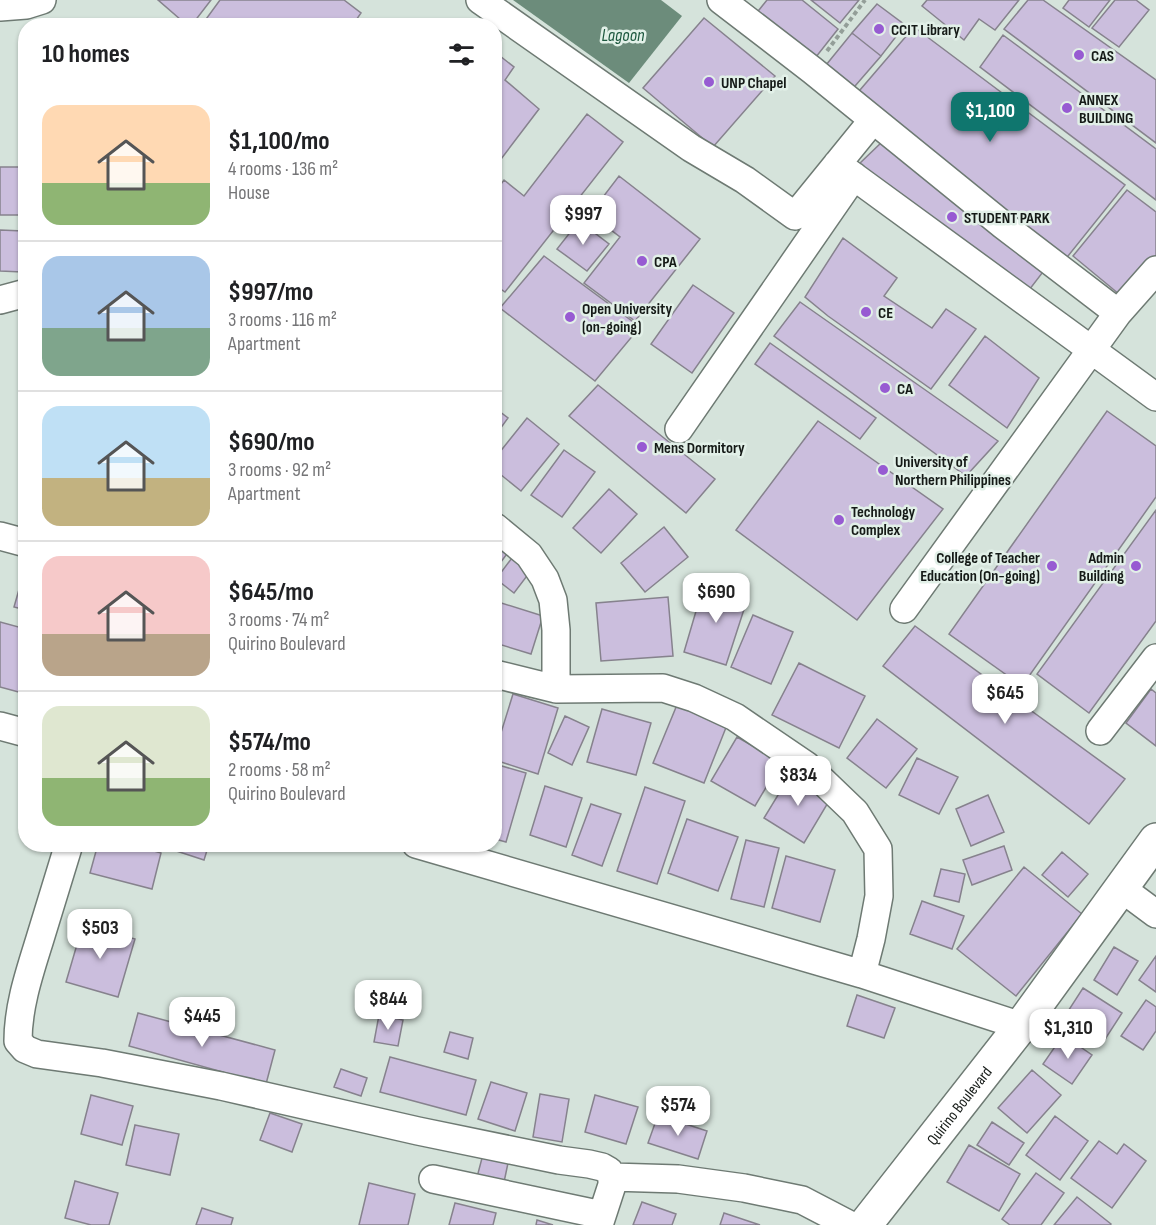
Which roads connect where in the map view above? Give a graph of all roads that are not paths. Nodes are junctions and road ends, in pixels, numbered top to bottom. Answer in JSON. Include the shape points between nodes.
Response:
{"nodes":[{"id":1,"x":42,"y":0,"type":"edge"},
{"id":2,"x":480,"y":0,"type":"edge"},
{"id":3,"x":721,"y":0,"type":"edge"},
{"id":4,"x":0,"y":7,"type":"edge"},
{"id":5,"x":873,"y":120,"type":"junction"},
{"id":6,"x":846,"y":170,"type":"junction"},
{"id":7,"x":1156,"y":270,"type":"edge"},
{"id":8,"x":18,"y":295,"type":"edge"},
{"id":9,"x":0,"y":300,"type":"edge"},
{"id":10,"x":1118,"y":313,"type":"junction"},
{"id":11,"x":1091,"y":349,"type":"junction"},
{"id":12,"x":1156,"y":397,"type":"edge"},
{"id":13,"x":679,"y":429,"type":"dead end"},
{"id":14,"x":502,"y":533,"type":"edge"},
{"id":15,"x":0,"y":536,"type":"edge"},
{"id":16,"x":18,"y":541,"type":"edge"},
{"id":17,"x":904,"y":609,"type":"dead end"},
{"id":18,"x":1156,"y":658,"type":"edge"},
{"id":19,"x":502,"y":676,"type":"edge"},
{"id":20,"x":556,"y":689,"type":"junction"},
{"id":21,"x":0,"y":726,"type":"edge"},
{"id":22,"x":18,"y":731,"type":"edge"},
{"id":23,"x":1101,"y":731,"type":"dead end"},
{"id":24,"x":1154,"y":846,"type":"edge"},
{"id":25,"x":67,"y":852,"type":"edge"},
{"id":26,"x":443,"y":852,"type":"edge"},
{"id":27,"x":1121,"y":888,"type":"junction"},
{"id":28,"x":1156,"y":914,"type":"edge"},
{"id":29,"x":862,"y":974,"type":"junction"},
{"id":30,"x":1020,"y":1026,"type":"junction"},
{"id":31,"x":612,"y":1177,"type":"junction"},
{"id":32,"x":433,"y":1179,"type":"dead end"},
{"id":33,"x":600,"y":1220,"type":"edge"},
{"id":34,"x":850,"y":1225,"type":"edge"},
{"id":35,"x":865,"y":1225,"type":"edge"}],
"edges":[{"from":1,"to":4,"type":"street"},
{"from":2,"to":6,"type":"street","via":[[795,216]]},
{"from":3,"to":5,"type":"street"},
{"from":5,"to":6,"type":"street"},
{"from":5,"to":10,"type":"street"},
{"from":6,"to":11,"type":"street"},
{"from":6,"to":13,"type":"street"},
{"from":7,"to":10,"type":"street"},
{"from":8,"to":9,"type":"street"},
{"from":10,"to":11,"type":"street"},
{"from":11,"to":12,"type":"street"},
{"from":11,"to":17,"type":"street"},
{"from":14,"to":20,"type":"street","via":[[529,555],[553,600]]},
{"from":15,"to":16,"type":"street"},
{"from":18,"to":23,"type":"street"},
{"from":19,"to":20,"type":"street"},
{"from":20,"to":29,"type":"street","via":[[663,688],[735,717],[807,766],[855,812],[878,849],[879,896]]},
{"from":21,"to":22,"type":"street"},
{"from":24,"to":27,"type":"main road","name":"Quirino Boulevard"},
{"from":25,"to":31,"type":"street","via":[[22,1003],[18,1041],[25,1049],[589,1164],[602,1167]]},
{"from":26,"to":29,"type":"street"},
{"from":27,"to":28,"type":"street"},
{"from":27,"to":30,"type":"main road","name":"Quirino Boulevard"},
{"from":29,"to":30,"type":"street"},
{"from":30,"to":35,"type":"main road","name":"Quirino Boulevard"},
{"from":31,"to":33,"type":"street"},
{"from":31,"to":34,"type":"street","via":[[678,1179],[744,1188],[802,1200]]},
{"from":32,"to":33,"type":"street"}]}
